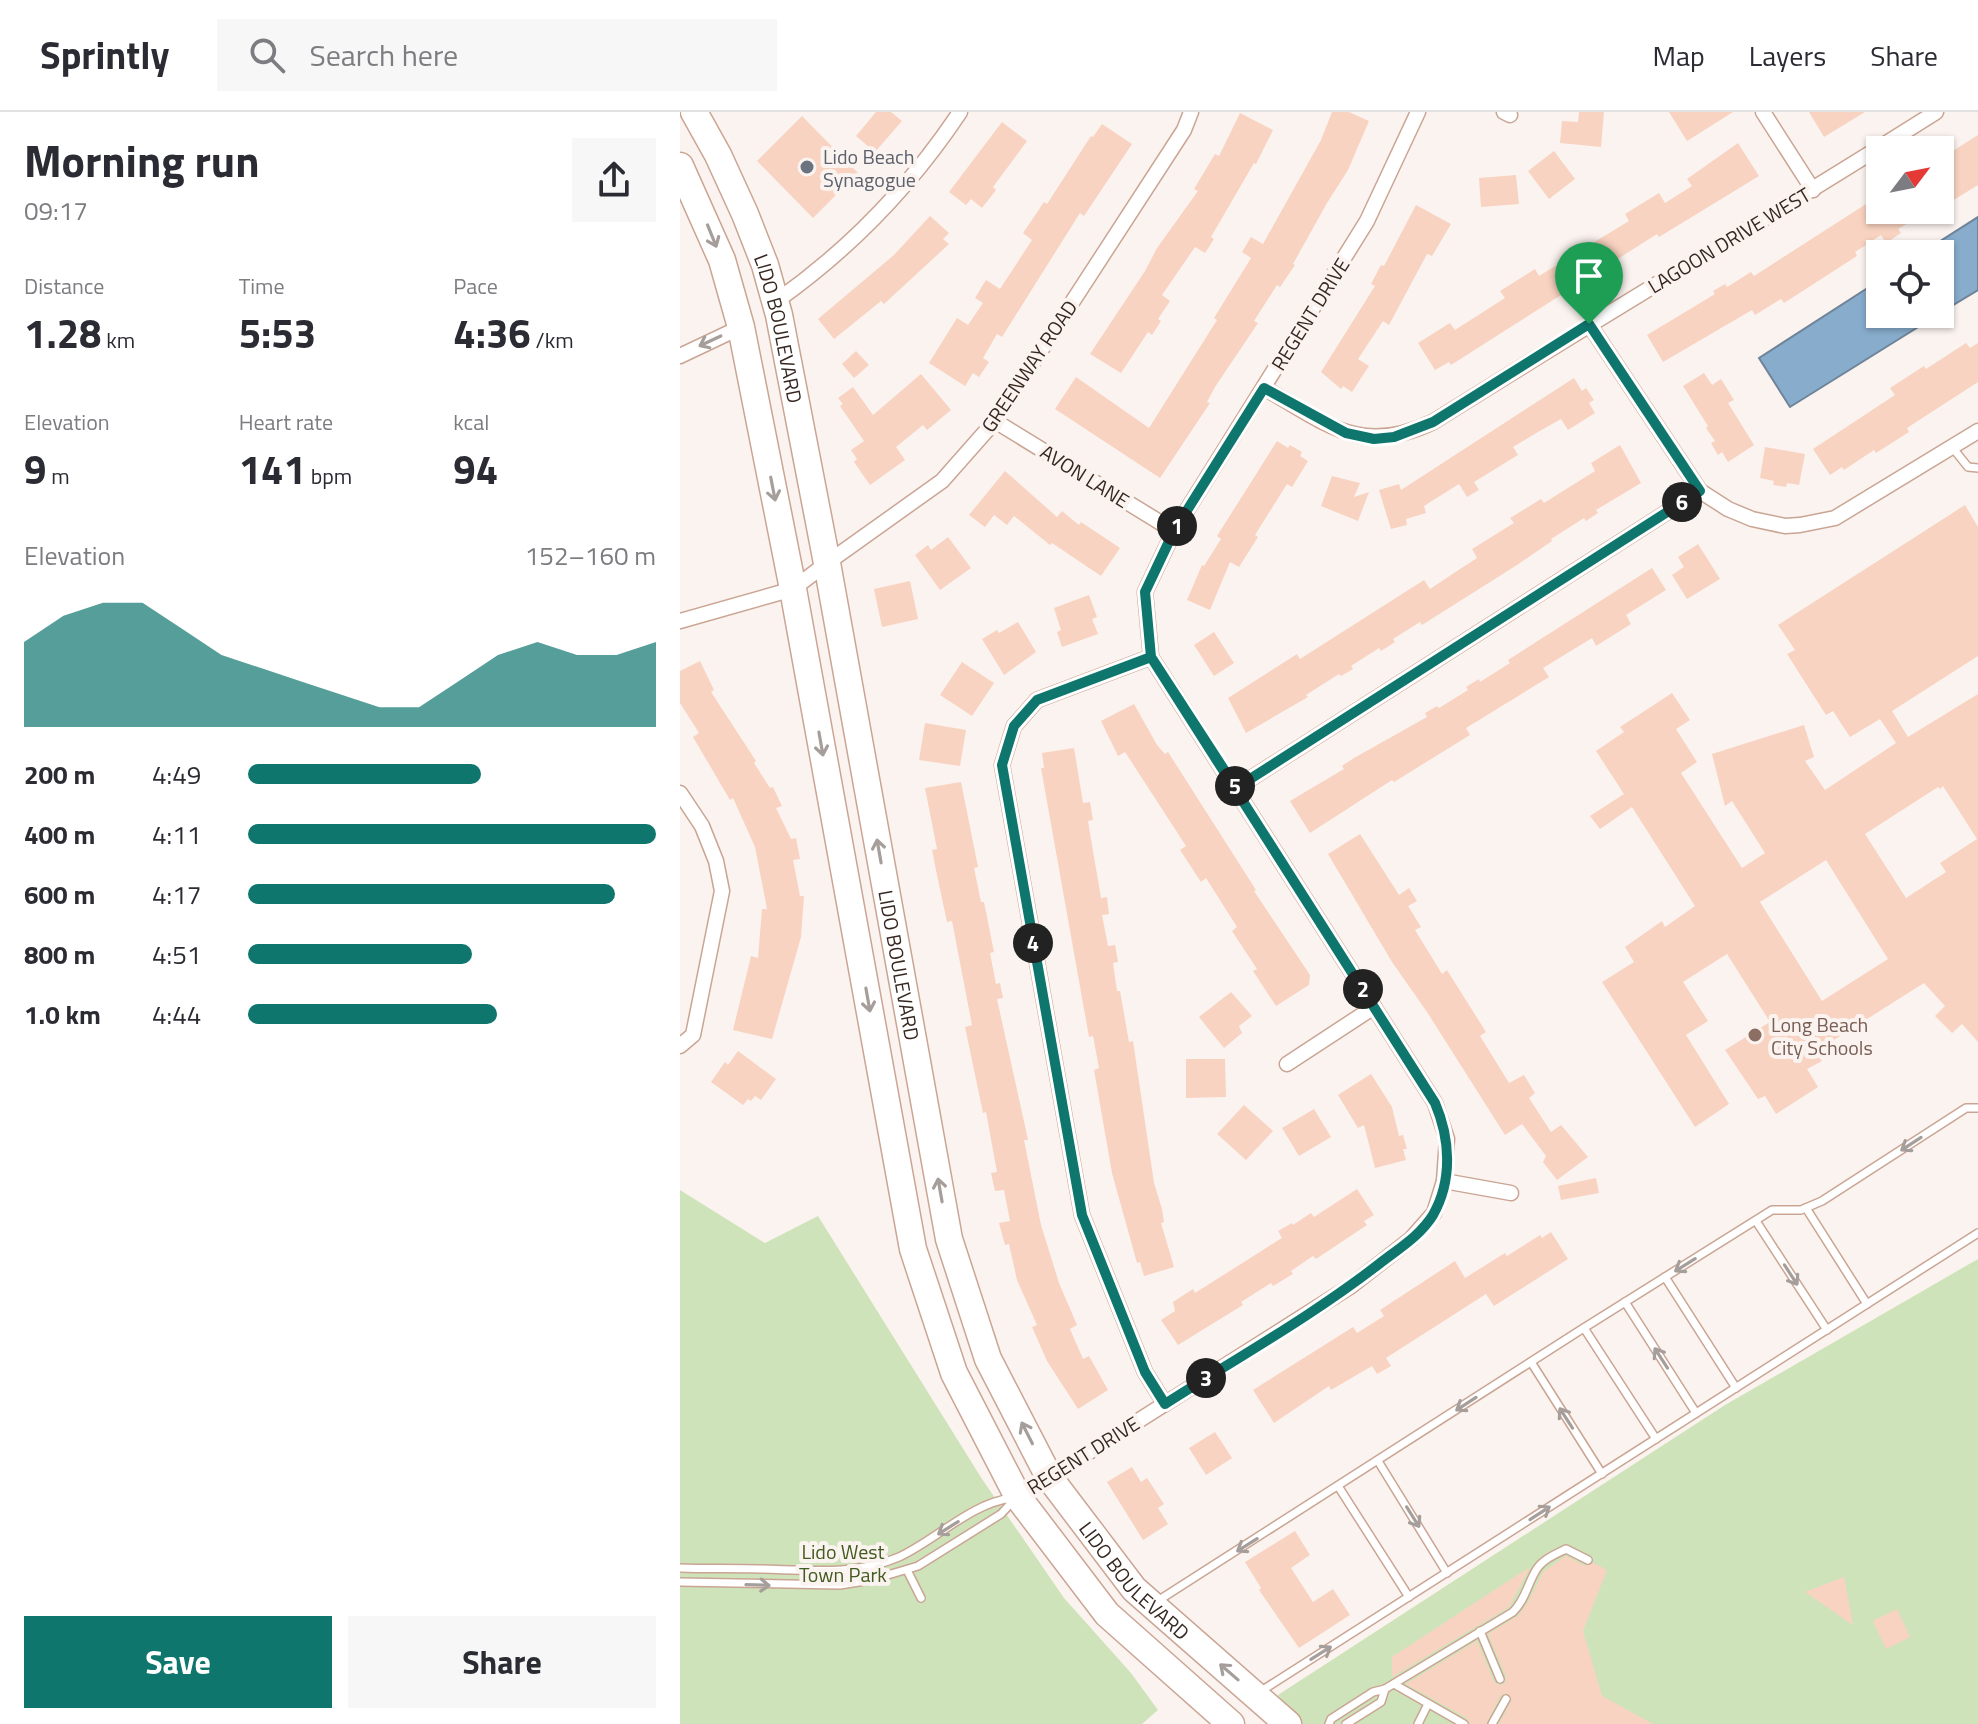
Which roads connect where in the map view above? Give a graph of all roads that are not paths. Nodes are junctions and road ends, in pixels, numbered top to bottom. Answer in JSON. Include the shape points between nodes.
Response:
{"nodes":[{"id":1,"x":694,"y":112,"type":"edge"},
{"id":2,"x":960,"y":112,"type":"edge"},
{"id":3,"x":1191,"y":112,"type":"edge"},
{"id":4,"x":1418,"y":112,"type":"edge"},
{"id":5,"x":1763,"y":112,"type":"edge"},
{"id":6,"x":1936,"y":112,"type":"edge"},
{"id":7,"x":680,"y":166,"type":"edge"},
{"id":8,"x":1813,"y":190,"type":"junction"},
{"id":9,"x":775,"y":302,"type":"junction"},
{"id":10,"x":1589,"y":324,"type":"junction"},
{"id":11,"x":741,"y":327,"type":"junction"},
{"id":12,"x":680,"y":356,"type":"edge"},
{"id":13,"x":1264,"y":388,"type":"junction"},
{"id":14,"x":995,"y":421,"type":"junction"},
{"id":15,"x":1978,"y":431,"type":"edge"},
{"id":16,"x":1952,"y":447,"type":"junction"},
{"id":17,"x":1978,"y":468,"type":"edge"},
{"id":18,"x":1700,"y":491,"type":"junction"},
{"id":19,"x":1174,"y":531,"type":"junction"},
{"id":20,"x":827,"y":563,"type":"junction"},
{"id":21,"x":793,"y":589,"type":"junction"},
{"id":22,"x":680,"y":621,"type":"edge"},
{"id":23,"x":1151,"y":657,"type":"junction"},
{"id":24,"x":1236,"y":788,"type":"junction"},
{"id":25,"x":680,"y":793,"type":"edge"},
{"id":26,"x":1374,"y":1007,"type":"junction"},
{"id":27,"x":680,"y":1046,"type":"edge"},
{"id":28,"x":1287,"y":1064,"type":"dead end"},
{"id":29,"x":1978,"y":1108,"type":"edge"},
{"id":30,"x":1444,"y":1181,"type":"junction"},
{"id":31,"x":1511,"y":1193,"type":"dead end"},
{"id":32,"x":1806,"y":1208,"type":"junction"},
{"id":33,"x":1756,"y":1221,"type":"junction"},
{"id":34,"x":1978,"y":1233,"type":"edge"},
{"id":35,"x":1665,"y":1277,"type":"junction"},
{"id":36,"x":1625,"y":1302,"type":"junction"},
{"id":37,"x":1867,"y":1304,"type":"junction"},
{"id":38,"x":1584,"y":1328,"type":"junction"},
{"id":39,"x":1827,"y":1330,"type":"junction"},
{"id":40,"x":1531,"y":1362,"type":"junction"},
{"id":41,"x":1736,"y":1388,"type":"junction"},
{"id":42,"x":1165,"y":1404,"type":"junction"},
{"id":43,"x":1696,"y":1413,"type":"junction"},
{"id":44,"x":1656,"y":1439,"type":"junction"},
{"id":45,"x":1378,"y":1461,"type":"junction"},
{"id":46,"x":1602,"y":1474,"type":"junction"},
{"id":47,"x":1049,"y":1477,"type":"junction"},
{"id":48,"x":1338,"y":1486,"type":"junction"},
{"id":49,"x":1018,"y":1497,"type":"junction"},
{"id":50,"x":1588,"y":1560,"type":"dead end"},
{"id":51,"x":680,"y":1568,"type":"edge"},
{"id":52,"x":907,"y":1570,"type":"junction"},
{"id":53,"x":1447,"y":1573,"type":"junction"},
{"id":54,"x":680,"y":1582,"type":"edge"},
{"id":55,"x":1409,"y":1597,"type":"junction"},
{"id":56,"x":921,"y":1598,"type":"dead end"},
{"id":57,"x":1152,"y":1604,"type":"junction"},
{"id":58,"x":1480,"y":1631,"type":"junction"},
{"id":59,"x":1500,"y":1679,"type":"dead end"},
{"id":60,"x":1394,"y":1684,"type":"junction"},
{"id":61,"x":1385,"y":1689,"type":"junction"},
{"id":62,"x":1255,"y":1695,"type":"junction"},
{"id":63,"x":1506,"y":1699,"type":"dead end"},
{"id":64,"x":1428,"y":1704,"type":"junction"},
{"id":65,"x":1231,"y":1724,"type":"edge"},
{"id":66,"x":1288,"y":1724,"type":"edge"},
{"id":67,"x":1329,"y":1724,"type":"edge"},
{"id":68,"x":1346,"y":1724,"type":"edge"},
{"id":69,"x":1418,"y":1724,"type":"edge"},
{"id":70,"x":1464,"y":1724,"type":"edge"},
{"id":71,"x":1492,"y":1724,"type":"edge"}],
"edges":[{"from":1,"to":9,"type":"highway","name":"LIDO BOULEVARD","via":[[745,214]]},
{"from":2,"to":9,"type":"street","via":[[867,227]]},
{"from":3,"to":14,"type":"street","name":"GREENWAY ROAD"},
{"from":4,"to":13,"type":"street","name":"REGENT DRIVE","via":[[1367,221]]},
{"from":5,"to":8,"type":"street"},
{"from":6,"to":8,"type":"street","name":"LAGOON DRIVE WEST"},
{"from":7,"to":11,"type":"highway","name":"LIDO BOULEVARD","one_way":true,"via":[[722,260]]},
{"from":8,"to":10,"type":"street","name":"LAGOON DRIVE WEST"},
{"from":9,"to":20,"type":"highway","name":"LIDO BOULEVARD"},
{"from":10,"to":13,"type":"street","name":"LAGOON DRIVE WEST","via":[[1433,422],[1394,437],[1346,433]]},
{"from":10,"to":18,"type":"street"},
{"from":11,"to":12,"type":"street","one_way":true},
{"from":11,"to":21,"type":"highway","name":"LIDO BOULEVARD","one_way":true},
{"from":13,"to":19,"type":"street","name":"REGENT DRIVE"},
{"from":14,"to":19,"type":"street","name":"AVON LANE"},
{"from":14,"to":20,"type":"street","name":"GREENWAY ROAD","via":[[942,481]]},
{"from":15,"to":16,"type":"street"},
{"from":16,"to":17,"type":"lane","via":[[1968,467]]},
{"from":16,"to":18,"type":"street","via":[[1854,508],[1814,524],[1785,526],[1752,519]]},
{"from":18,"to":24,"type":"street"},
{"from":19,"to":23,"type":"street","name":"REGENT DRIVE","via":[[1145,592]]},
{"from":20,"to":21,"type":"street","name":"GREENWAY ROAD"},
{"from":47,"to":20,"type":"highway","name":"LIDO BOULEVARD","one_way":true,"via":[[988,1359],[949,1239]]},
{"from":21,"to":22,"type":"street","name":"GREENWAY ROAD"},
{"from":21,"to":49,"type":"highway","name":"LIDO BOULEVARD","one_way":true,"via":[[913,1249],[954,1373]]},
{"from":23,"to":24,"type":"street","name":"REGENT DRIVE"},
{"from":23,"to":42,"type":"street","via":[[1037,700],[1014,726],[1002,765],[1082,1215],[1145,1372]]},
{"from":24,"to":26,"type":"street","name":"REGENT DRIVE"},
{"from":25,"to":27,"type":"street","via":[[702,826],[722,891],[693,1035]]},
{"from":26,"to":28,"type":"street"},
{"from":26,"to":30,"type":"street","name":"REGENT DRIVE","via":[[1444,1124]]},
{"from":29,"to":32,"type":"lane","one_way":true,"via":[[1966,1108]]},
{"from":30,"to":31,"type":"street"},
{"from":30,"to":42,"type":"street","name":"REGENT DRIVE","via":[[1434,1213],[1411,1239],[1351,1286]]},
{"from":32,"to":33,"type":"lane","via":[[1772,1210]]},
{"from":32,"to":37,"type":"lane"},
{"from":33,"to":35,"type":"lane","one_way":true},
{"from":33,"to":39,"type":"lane","one_way":true},
{"from":34,"to":37,"type":"lane"},
{"from":35,"to":36,"type":"lane"},
{"from":35,"to":41,"type":"lane"},
{"from":36,"to":38,"type":"lane"},
{"from":43,"to":36,"type":"lane","one_way":true},
{"from":37,"to":39,"type":"lane"},
{"from":38,"to":40,"type":"lane"},
{"from":38,"to":44,"type":"lane"},
{"from":39,"to":41,"type":"lane"},
{"from":40,"to":45,"type":"lane","one_way":true},
{"from":46,"to":40,"type":"lane","one_way":true},
{"from":41,"to":43,"type":"lane"},
{"from":42,"to":47,"type":"street","name":"REGENT DRIVE"},
{"from":43,"to":44,"type":"lane"},
{"from":44,"to":46,"type":"lane"},
{"from":45,"to":48,"type":"lane"},
{"from":45,"to":53,"type":"lane","one_way":true},
{"from":53,"to":46,"type":"lane","one_way":true},
{"from":47,"to":49,"type":"street","name":"REGENT DRIVE"},
{"from":47,"to":57,"type":"highway","name":"LIDO BOULEVARD","via":[[1134,1589]]},
{"from":48,"to":55,"type":"lane"},
{"from":48,"to":57,"type":"lane","one_way":true},
{"from":49,"to":51,"type":"lane","one_way":true,"via":[[994,1500],[918,1547],[870,1567]]},
{"from":49,"to":52,"type":"lane","via":[[947,1550]]},
{"from":49,"to":65,"type":"highway","name":"LIDO BOULEVARD","via":[[1107,1614]]},
{"from":50,"to":58,"type":"lane","via":[[1566,1549],[1547,1559],[1536,1569],[1521,1604]]},
{"from":54,"to":52,"type":"lane","one_way":true,"via":[[840,1585]]},
{"from":52,"to":56,"type":"lane"},
{"from":53,"to":55,"type":"lane"},
{"from":62,"to":55,"type":"lane","one_way":true},
{"from":62,"to":57,"type":"highway","name":"LIDO BOULEVARD","one_way":true},
{"from":58,"to":59,"type":"lane"},
{"from":58,"to":60,"type":"lane"},
{"from":60,"to":61,"type":"lane"},
{"from":60,"to":64,"type":"lane"},
{"from":61,"to":67,"type":"lane"},
{"from":61,"to":68,"type":"lane","via":[[1381,1702]]},
{"from":62,"to":66,"type":"highway","name":"LIDO BOULEVARD"},
{"from":63,"to":71,"type":"lane"},
{"from":64,"to":69,"type":"lane"},
{"from":64,"to":70,"type":"lane"}]}
